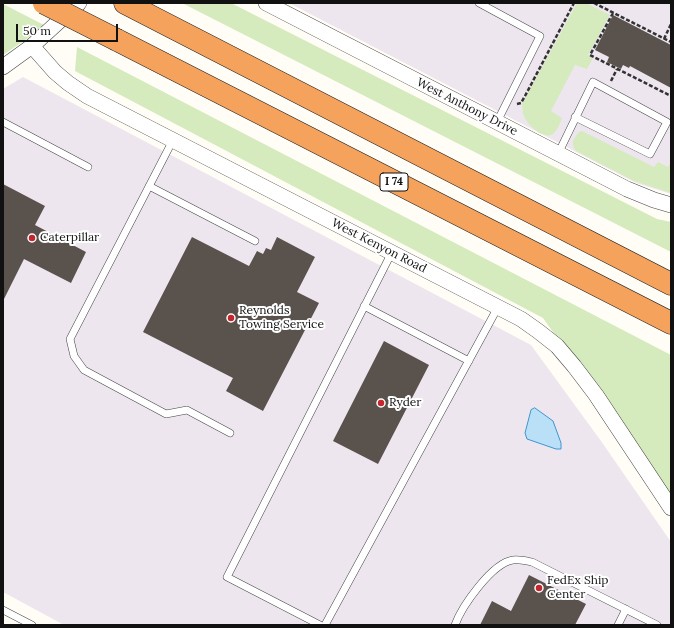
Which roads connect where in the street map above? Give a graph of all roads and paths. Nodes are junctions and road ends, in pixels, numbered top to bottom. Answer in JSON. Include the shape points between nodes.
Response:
{"nodes":[{"id":1,"x":44,"y":3,"type":"edge"},
{"id":2,"x":79,"y":3,"type":"edge"},
{"id":3,"x":125,"y":3,"type":"edge"},
{"id":4,"x":266,"y":3,"type":"edge"},
{"id":5,"x":479,"y":3,"type":"edge"},
{"id":6,"x":574,"y":3,"type":"edge"},
{"id":7,"x":594,"y":3,"type":"edge"},
{"id":8,"x":613,"y":13,"type":"junction"},
{"id":9,"x":671,"y":24,"type":"edge"},
{"id":10,"x":664,"y":39,"type":"junction"},
{"id":11,"x":671,"y":42,"type":"edge"},
{"id":12,"x":32,"y":46,"type":"junction"},
{"id":13,"x":3,"y":67,"type":"edge"},
{"id":14,"x":671,"y":96,"type":"edge"},
{"id":15,"x":508,"y":101,"type":"junction"},
{"id":16,"x":575,"y":117,"type":"junction"},
{"id":17,"x":3,"y":122,"type":"edge"},
{"id":18,"x":497,"y":122,"type":"junction"},
{"id":19,"x":173,"y":140,"type":"junction"},
{"id":20,"x":558,"y":154,"type":"junction"},
{"id":21,"x":88,"y":166,"type":"dead end"},
{"id":22,"x":149,"y":186,"type":"junction"},
{"id":23,"x":671,"y":205,"type":"edge"},
{"id":24,"x":254,"y":241,"type":"dead end"},
{"id":25,"x":392,"y":252,"type":"junction"},
{"id":26,"x":671,"y":284,"type":"edge"},
{"id":27,"x":364,"y":306,"type":"junction"},
{"id":28,"x":498,"y":307,"type":"junction"},
{"id":29,"x":671,"y":323,"type":"edge"},
{"id":30,"x":469,"y":361,"type":"junction"},
{"id":31,"x":230,"y":433,"type":"dead end"},
{"id":32,"x":671,"y":508,"type":"edge"},
{"id":33,"x":3,"y":610,"type":"edge"},
{"id":34,"x":626,"y":610,"type":"junction"},
{"id":35,"x":32,"y":625,"type":"edge"},
{"id":36,"x":320,"y":625,"type":"edge"},
{"id":37,"x":325,"y":625,"type":"edge"},
{"id":38,"x":455,"y":625,"type":"edge"},
{"id":39,"x":618,"y":625,"type":"edge"},
{"id":40,"x":657,"y":625,"type":"edge"}],
"edges":[{"from":1,"to":29,"type":"highway","number":"I 74","bridge":true},
{"from":2,"to":12,"type":"street"},
{"from":3,"to":26,"type":"highway"},
{"from":4,"to":18,"type":"street","name":"West Anthony Drive"},
{"from":5,"to":15,"type":"lane","via":[[540,36]]},
{"from":6,"to":15,"type":"path","via":[[520,103],[516,105]]},
{"from":7,"to":8,"type":"path"},
{"from":8,"to":10,"type":"path"},
{"from":8,"to":14,"type":"path","via":[[590,55]]},
{"from":9,"to":10,"type":"path"},
{"from":10,"to":11,"type":"path"},
{"from":12,"to":13,"type":"street"},
{"from":12,"to":19,"type":"street","name":"West Kenyon Road","via":[[68,84]]},
{"from":15,"to":18,"type":"lane"},
{"from":16,"to":16,"type":"lane","via":[[650,154],[667,122],[593,82]]},
{"from":16,"to":20,"type":"lane"},
{"from":17,"to":21,"type":"lane"},
{"from":18,"to":20,"type":"street","name":"West Anthony Drive"},
{"from":19,"to":22,"type":"lane"},
{"from":19,"to":25,"type":"street","name":"West Kenyon Road"},
{"from":20,"to":23,"type":"street","name":"West Anthony Drive","via":[[627,189]]},
{"from":22,"to":24,"type":"lane"},
{"from":22,"to":31,"type":"lane","via":[[70,339],[74,356],[84,370],[166,414],[186,410]]},
{"from":25,"to":27,"type":"lane"},
{"from":25,"to":28,"type":"street","name":"West Kenyon Road"},
{"from":27,"to":30,"type":"lane"},
{"from":27,"to":36,"type":"lane","via":[[227,577]]},
{"from":28,"to":30,"type":"lane"},
{"from":28,"to":32,"type":"street","name":"West Kenyon Road","via":[[521,319],[557,346],[596,395]]},
{"from":30,"to":37,"type":"lane"},
{"from":33,"to":35,"type":"lane"},
{"from":34,"to":38,"type":"lane","via":[[532,562],[513,560],[496,568],[475,591]]},
{"from":34,"to":39,"type":"lane"},
{"from":34,"to":40,"type":"lane"}]}
